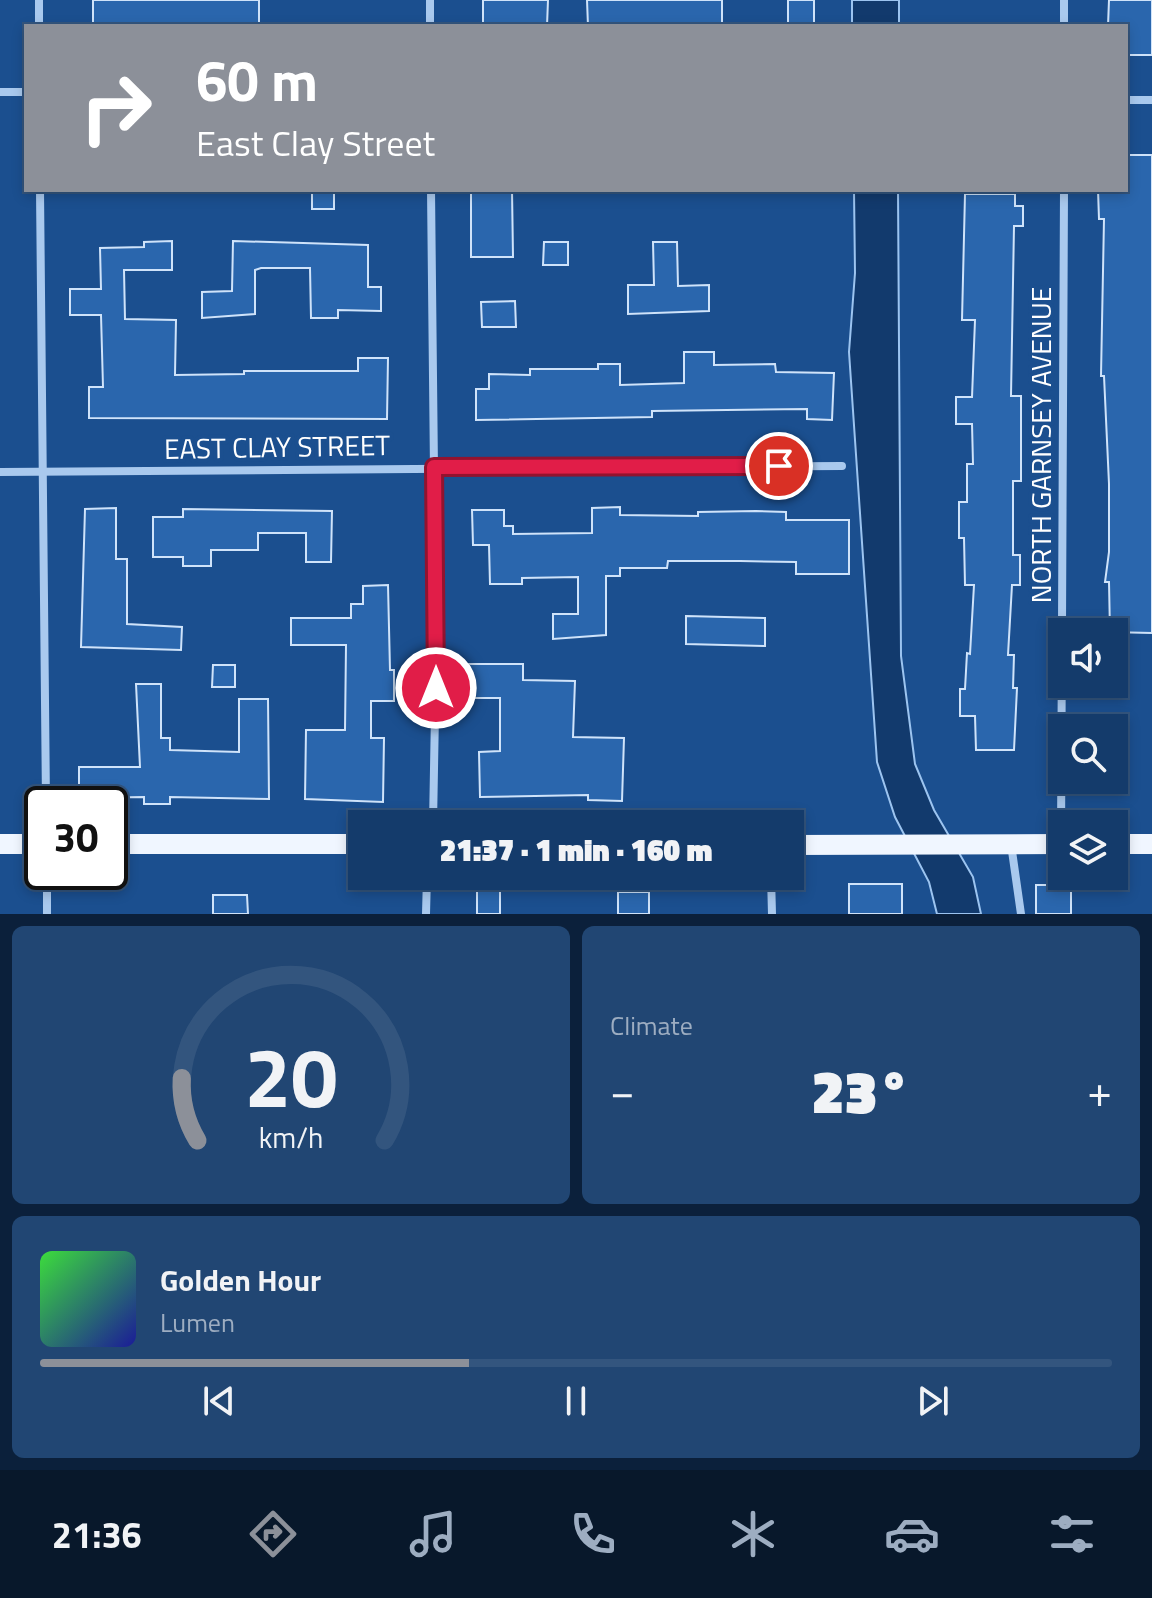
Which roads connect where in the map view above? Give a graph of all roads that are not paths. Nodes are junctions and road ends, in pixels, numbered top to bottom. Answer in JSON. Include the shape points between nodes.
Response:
{"nodes":[{"id":1,"x":39,"y":0,"type":"edge"},
{"id":2,"x":430,"y":0,"type":"edge"},
{"id":3,"x":1064,"y":0,"type":"edge"},
{"id":4,"x":39,"y":24,"type":"edge"},
{"id":5,"x":430,"y":24,"type":"edge"},
{"id":6,"x":1064,"y":24,"type":"edge"},
{"id":7,"x":0,"y":92,"type":"edge"},
{"id":8,"x":24,"y":92,"type":"edge"},
{"id":9,"x":1128,"y":100,"type":"edge"},
{"id":10,"x":1152,"y":100,"type":"edge"},
{"id":11,"x":40,"y":192,"type":"edge"},
{"id":12,"x":431,"y":192,"type":"edge"},
{"id":13,"x":1064,"y":192,"type":"edge"},
{"id":14,"x":842,"y":466,"type":"dead end"},
{"id":15,"x":434,"y":467,"type":"junction"},
{"id":16,"x":0,"y":472,"type":"edge"},
{"id":17,"x":43,"y":472,"type":"junction"},
{"id":18,"x":46,"y":786,"type":"edge"},
{"id":19,"x":433,"y":810,"type":"edge"},
{"id":20,"x":1061,"y":810,"type":"edge"},
{"id":21,"x":0,"y":844,"type":"edge"},
{"id":22,"x":24,"y":844,"type":"edge"},
{"id":23,"x":128,"y":844,"type":"edge"},
{"id":24,"x":348,"y":844,"type":"edge"},
{"id":25,"x":1011,"y":844,"type":"junction"},
{"id":26,"x":1048,"y":844,"type":"edge"},
{"id":27,"x":1128,"y":844,"type":"edge"},
{"id":28,"x":1152,"y":844,"type":"edge"},
{"id":29,"x":804,"y":845,"type":"edge"},
{"id":30,"x":47,"y":890,"type":"edge"},
{"id":31,"x":427,"y":890,"type":"edge"},
{"id":32,"x":771,"y":890,"type":"edge"},
{"id":33,"x":47,"y":914,"type":"edge"},
{"id":34,"x":426,"y":914,"type":"edge"},
{"id":35,"x":772,"y":914,"type":"edge"},
{"id":36,"x":1021,"y":914,"type":"edge"}],
"edges":[{"from":1,"to":4,"type":"street"},
{"from":2,"to":5,"type":"street"},
{"from":3,"to":6,"type":"street"},
{"from":7,"to":8,"type":"street"},
{"from":9,"to":10,"type":"street"},
{"from":11,"to":17,"type":"street"},
{"from":12,"to":15,"type":"street"},
{"from":13,"to":20,"type":"street","name":"NORTH GARNSEY AVENUE"},
{"from":14,"to":15,"type":"street","name":"EAST CLAY STREET"},
{"from":15,"to":17,"type":"street","name":"EAST CLAY STREET"},
{"from":15,"to":19,"type":"street"},
{"from":16,"to":17,"type":"street","name":"EAST CLAY STREET"},
{"from":17,"to":18,"type":"street"},
{"from":21,"to":22,"type":"main road"},
{"from":23,"to":24,"type":"main road"},
{"from":25,"to":26,"type":"main road"},
{"from":25,"to":29,"type":"main road"},
{"from":25,"to":36,"type":"street"},
{"from":27,"to":28,"type":"main road"},
{"from":30,"to":33,"type":"street"},
{"from":31,"to":34,"type":"street"},
{"from":32,"to":35,"type":"street"}]}
